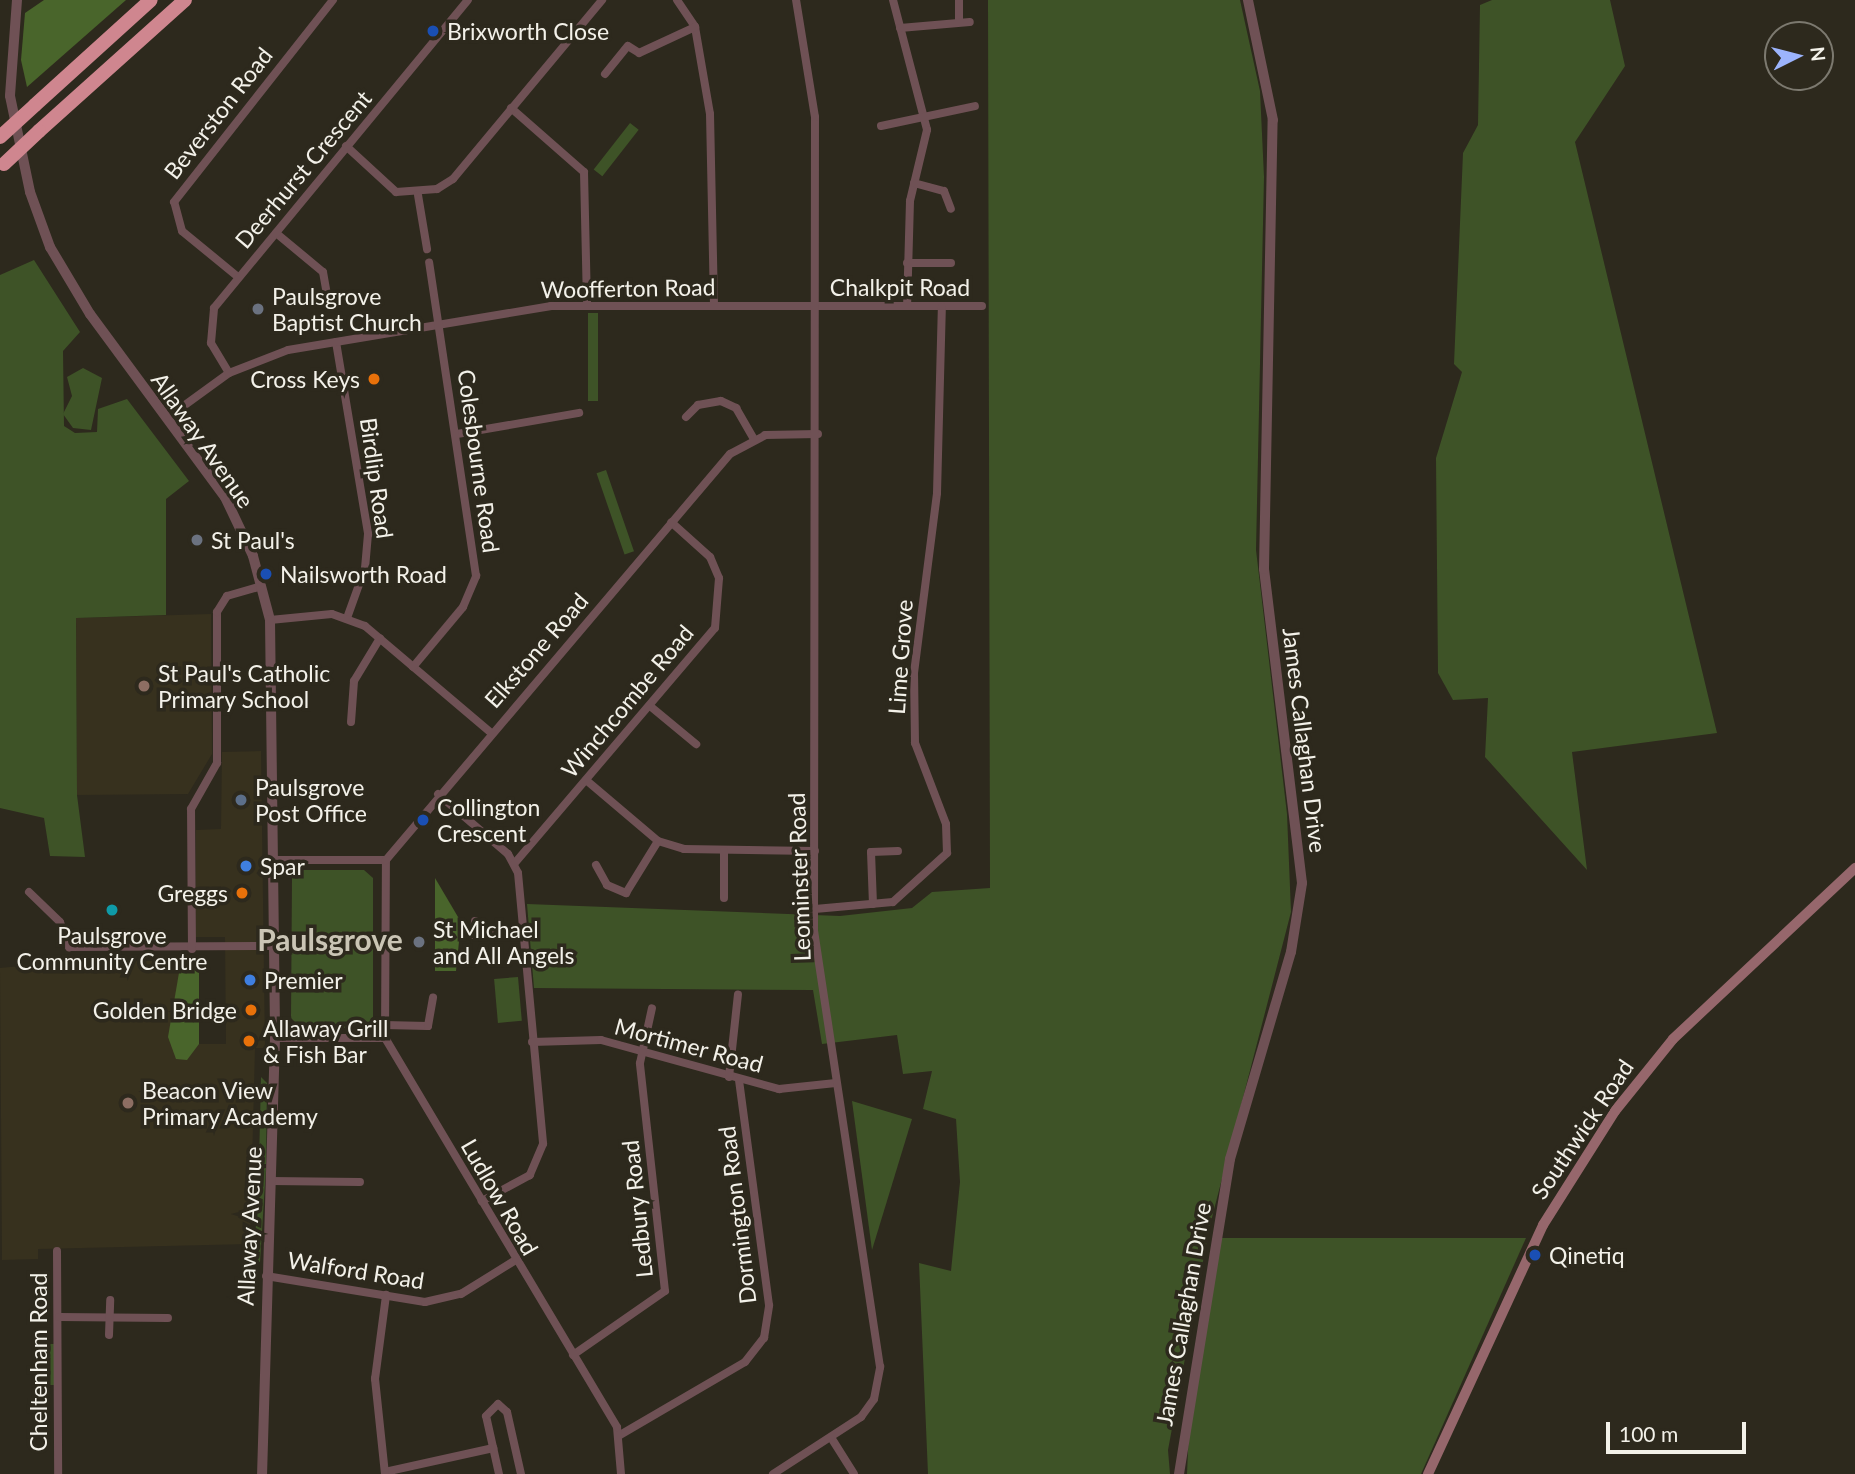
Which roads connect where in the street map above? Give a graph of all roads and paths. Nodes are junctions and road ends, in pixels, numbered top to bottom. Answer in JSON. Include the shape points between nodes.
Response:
{"nodes":[{"id":1,"x":17,"y":0,"type":"edge"},
{"id":2,"x":151,"y":0,"type":"edge"},
{"id":3,"x":185,"y":0,"type":"edge"},
{"id":4,"x":333,"y":0,"type":"edge"},
{"id":5,"x":468,"y":0,"type":"edge"},
{"id":6,"x":602,"y":0,"type":"edge"},
{"id":7,"x":677,"y":0,"type":"edge"},
{"id":8,"x":796,"y":0,"type":"edge"},
{"id":9,"x":892,"y":0,"type":"edge"},
{"id":10,"x":959,"y":0,"type":"edge"},
{"id":11,"x":1248,"y":0,"type":"edge"},
{"id":12,"x":959,"y":22,"type":"junction"},
{"id":13,"x":970,"y":22,"type":"dead end"},
{"id":14,"x":695,"y":27,"type":"junction"},
{"id":15,"x":900,"y":28,"type":"junction"},
{"id":16,"x":605,"y":74,"type":"dead end"},
{"id":17,"x":975,"y":106,"type":"dead end"},
{"id":18,"x":511,"y":108,"type":"junction"},
{"id":19,"x":925,"y":118,"type":"junction"},
{"id":20,"x":881,"y":126,"type":"dead end"},
{"id":21,"x":0,"y":137,"type":"edge"},
{"id":22,"x":346,"y":146,"type":"junction"},
{"id":23,"x":2,"y":166,"type":"edge"},
{"id":24,"x":914,"y":183,"type":"junction"},
{"id":25,"x":418,"y":195,"type":"junction"},
{"id":26,"x":951,"y":209,"type":"dead end"},
{"id":27,"x":276,"y":233,"type":"junction"},
{"id":28,"x":427,"y":248,"type":"dead end"},
{"id":29,"x":429,"y":262,"type":"dead end"},
{"id":30,"x":951,"y":262,"type":"dead end"},
{"id":31,"x":907,"y":263,"type":"junction"},
{"id":32,"x":238,"y":277,"type":"junction"},
{"id":33,"x":327,"y":294,"type":"dead end"},
{"id":34,"x":587,"y":304,"type":"junction"},
{"id":35,"x":714,"y":305,"type":"junction"},
{"id":36,"x":818,"y":306,"type":"junction"},
{"id":37,"x":907,"y":306,"type":"junction"},
{"id":38,"x":982,"y":306,"type":"dead end"},
{"id":39,"x":942,"y":307,"type":"junction"},
{"id":40,"x":439,"y":325,"type":"junction"},
{"id":41,"x":336,"y":342,"type":"junction"},
{"id":42,"x":229,"y":373,"type":"junction"},
{"id":43,"x":579,"y":413,"type":"dead end"},
{"id":44,"x":686,"y":417,"type":"dead end"},
{"id":45,"x":167,"y":418,"type":"junction"},
{"id":46,"x":457,"y":434,"type":"junction"},
{"id":47,"x":818,"y":434,"type":"junction"},
{"id":48,"x":754,"y":439,"type":"junction"},
{"id":49,"x":671,"y":522,"type":"junction"},
{"id":50,"x":261,"y":586,"type":"junction"},
{"id":51,"x":347,"y":618,"type":"junction"},
{"id":52,"x":270,"y":620,"type":"junction"},
{"id":53,"x":380,"y":638,"type":"junction"},
{"id":54,"x":413,"y":667,"type":"junction"},
{"id":55,"x":650,"y":706,"type":"junction"},
{"id":56,"x":351,"y":722,"type":"dead end"},
{"id":57,"x":490,"y":732,"type":"junction"},
{"id":58,"x":696,"y":744,"type":"dead end"},
{"id":59,"x":586,"y":780,"type":"junction"},
{"id":60,"x":438,"y":794,"type":"junction"},
{"id":61,"x":658,"y":841,"type":"junction"},
{"id":62,"x":724,"y":851,"type":"junction"},
{"id":63,"x":815,"y":851,"type":"junction"},
{"id":64,"x":898,"y":851,"type":"dead end"},
{"id":65,"x":275,"y":860,"type":"junction"},
{"id":66,"x":386,"y":860,"type":"junction"},
{"id":67,"x":514,"y":863,"type":"junction"},
{"id":68,"x":596,"y":865,"type":"dead end"},
{"id":69,"x":1855,"y":868,"type":"edge"},
{"id":70,"x":29,"y":892,"type":"dead end"},
{"id":71,"x":724,"y":898,"type":"dead end"},
{"id":72,"x":873,"y":904,"type":"junction"},
{"id":73,"x":815,"y":909,"type":"junction"},
{"id":74,"x":475,"y":920,"type":"dead end"},
{"id":75,"x":522,"y":935,"type":"junction"},
{"id":76,"x":275,"y":946,"type":"junction"},
{"id":77,"x":192,"y":949,"type":"junction"},
{"id":78,"x":738,"y":994,"type":"dead end"},
{"id":79,"x":433,"y":997,"type":"dead end"},
{"id":80,"x":652,"y":1007,"type":"dead end"},
{"id":81,"x":384,"y":1025,"type":"junction"},
{"id":82,"x":275,"y":1038,"type":"junction"},
{"id":83,"x":385,"y":1038,"type":"junction"},
{"id":84,"x":532,"y":1042,"type":"junction"},
{"id":85,"x":643,"y":1053,"type":"junction"},
{"id":86,"x":729,"y":1077,"type":"junction"},
{"id":87,"x":739,"y":1080,"type":"junction"},
{"id":88,"x":836,"y":1083,"type":"junction"},
{"id":89,"x":271,"y":1181,"type":"junction"},
{"id":90,"x":360,"y":1182,"type":"dead end"},
{"id":91,"x":482,"y":1200,"type":"junction"},
{"id":92,"x":57,"y":1251,"type":"dead end"},
{"id":93,"x":514,"y":1261,"type":"junction"},
{"id":94,"x":266,"y":1276,"type":"junction"},
{"id":95,"x":386,"y":1295,"type":"junction"},
{"id":96,"x":110,"y":1300,"type":"dead end"},
{"id":97,"x":59,"y":1317,"type":"junction"},
{"id":98,"x":110,"y":1317,"type":"junction"},
{"id":99,"x":168,"y":1318,"type":"dead end"},
{"id":100,"x":109,"y":1335,"type":"dead end"},
{"id":101,"x":573,"y":1355,"type":"junction"},
{"id":102,"x":620,"y":1435,"type":"junction"},
{"id":103,"x":832,"y":1439,"type":"junction"},
{"id":104,"x":493,"y":1448,"type":"junction"},
{"id":105,"x":385,"y":1473,"type":"edge"},
{"id":106,"x":58,"y":1474,"type":"edge"},
{"id":107,"x":262,"y":1474,"type":"edge"},
{"id":108,"x":499,"y":1474,"type":"edge"},
{"id":109,"x":521,"y":1474,"type":"edge"},
{"id":110,"x":621,"y":1474,"type":"edge"},
{"id":111,"x":773,"y":1474,"type":"edge"},
{"id":112,"x":854,"y":1474,"type":"edge"},
{"id":113,"x":1179,"y":1474,"type":"edge"},
{"id":114,"x":1428,"y":1474,"type":"edge"}],
"edges":[{"from":1,"to":45,"type":"street","name":"Allaway Avenue","via":[[10,96],[30,192],[50,247],[90,313]]},
{"from":2,"to":21,"type":"highway","bridge":true},
{"from":3,"to":23,"type":"highway","bridge":true},
{"from":4,"to":32,"type":"street","name":"Beverston Road","via":[[174,202],[182,231]]},
{"from":5,"to":22,"type":"street","name":"Deerhurst Crescent"},
{"from":6,"to":18,"type":"street"},
{"from":7,"to":14,"type":"street"},
{"from":8,"to":36,"type":"street","via":[[815,117]]},
{"from":9,"to":15,"type":"street"},
{"from":10,"to":12,"type":"street"},
{"from":11,"to":113,"type":"street","name":"James Callaghan Drive","via":[[1273,120],[1264,569],[1302,883],[1291,952],[1230,1159]]},
{"from":12,"to":13,"type":"street"},
{"from":12,"to":15,"type":"street"},
{"from":14,"to":16,"type":"street","via":[[639,53],[628,46]]},
{"from":14,"to":35,"type":"street","via":[[710,114]]},
{"from":15,"to":19,"type":"street"},
{"from":17,"to":19,"type":"street"},
{"from":18,"to":25,"type":"street","via":[[453,179]]},
{"from":18,"to":34,"type":"street","via":[[584,172]]},
{"from":19,"to":20,"type":"street"},
{"from":19,"to":24,"type":"street","via":[[924,151]]},
{"from":22,"to":25,"type":"street","via":[[396,192]]},
{"from":22,"to":27,"type":"street","name":"Deerhurst Crescent"},
{"from":24,"to":26,"type":"street","via":[[944,191]]},
{"from":24,"to":31,"type":"street"},
{"from":25,"to":28,"type":"street"},
{"from":27,"to":32,"type":"street","name":"Deerhurst Crescent"},
{"from":27,"to":33,"type":"street","via":[[323,272]]},
{"from":29,"to":40,"type":"street","name":"Colesbourne Road"},
{"from":30,"to":31,"type":"street"},
{"from":31,"to":37,"type":"street"},
{"from":32,"to":42,"type":"street","name":"Deerhurst Crescent","via":[[210,318],[211,343]]},
{"from":34,"to":35,"type":"street","name":"Woofferton Road"},
{"from":34,"to":40,"type":"street","name":"Woofferton Road"},
{"from":35,"to":36,"type":"street","name":"Woofferton Road"},
{"from":36,"to":37,"type":"street","name":"Chalkpit Road"},
{"from":36,"to":47,"type":"street","name":"Leominster Road"},
{"from":37,"to":39,"type":"street","name":"Chalkpit Road"},
{"from":38,"to":39,"type":"street","name":"Chalkpit Road"},
{"from":39,"to":72,"type":"street","name":"Lime Grove","via":[[937,493],[915,653],[915,735],[950,838],[931,873],[904,896]]},
{"from":40,"to":41,"type":"street","name":"Woofferton Road"},
{"from":40,"to":46,"type":"street","name":"Colesbourne Road"},
{"from":41,"to":42,"type":"street","name":"Woofferton Road","via":[[276,353]]},
{"from":41,"to":51,"type":"street","name":"Birdlip Road","via":[[368,534],[365,568]]},
{"from":42,"to":45,"type":"street","name":"Woofferton Road"},
{"from":43,"to":46,"type":"street"},
{"from":44,"to":48,"type":"street","via":[[698,405],[721,401],[736,408]]},
{"from":45,"to":50,"type":"street","name":"Allaway Avenue","via":[[225,497]]},
{"from":46,"to":54,"type":"street","name":"Colesbourne Road","via":[[475,576],[463,607]]},
{"from":47,"to":48,"type":"street"},
{"from":47,"to":63,"type":"street","name":"Leominster Road"},
{"from":48,"to":49,"type":"street","name":"Elkstone Road","via":[[730,454]]},
{"from":49,"to":55,"type":"street","name":"Winchcombe Road","via":[[710,558],[721,603],[715,628]]},
{"from":49,"to":57,"type":"street","name":"Elkstone Road"},
{"from":50,"to":52,"type":"street","name":"Allaway Avenue"},
{"from":50,"to":77,"type":"street","via":[[227,596],[217,612],[214,774],[191,809]]},
{"from":51,"to":52,"type":"street","via":[[312,613]]},
{"from":51,"to":53,"type":"street"},
{"from":52,"to":65,"type":"street","name":"Allaway Avenue"},
{"from":53,"to":54,"type":"street"},
{"from":53,"to":56,"type":"street","via":[[354,681]]},
{"from":54,"to":57,"type":"street"},
{"from":55,"to":58,"type":"street"},
{"from":55,"to":59,"type":"street","name":"Winchcombe Road"},
{"from":57,"to":60,"type":"street","name":"Elkstone Road"},
{"from":59,"to":61,"type":"street"},
{"from":59,"to":67,"type":"street","name":"Winchcombe Road"},
{"from":60,"to":66,"type":"street","name":"Elkstone Road"},
{"from":60,"to":67,"type":"street"},
{"from":61,"to":62,"type":"street"},
{"from":61,"to":68,"type":"street","via":[[626,893],[607,886]]},
{"from":62,"to":63,"type":"street"},
{"from":62,"to":71,"type":"street"},
{"from":63,"to":73,"type":"street","name":"Leominster Road"},
{"from":64,"to":72,"type":"street","via":[[872,852]]},
{"from":65,"to":66,"type":"street"},
{"from":65,"to":76,"type":"street","name":"Allaway Avenue"},
{"from":66,"to":81,"type":"street"},
{"from":67,"to":75,"type":"street"},
{"from":69,"to":114,"type":"main road","name":"Southwick Road","via":[[1674,1039],[1615,1111],[1543,1225]]},
{"from":70,"to":77,"type":"street","via":[[60,922],[69,947]]},
{"from":72,"to":73,"type":"street","name":"Lime Grove"},
{"from":73,"to":88,"type":"street","name":"Leominster Road"},
{"from":74,"to":75,"type":"street","via":[[474,935]]},
{"from":75,"to":84,"type":"street"},
{"from":76,"to":77,"type":"street"},
{"from":76,"to":82,"type":"street","name":"Allaway Avenue"},
{"from":78,"to":86,"type":"street"},
{"from":79,"to":81,"type":"street","via":[[428,1026]]},
{"from":80,"to":85,"type":"street"},
{"from":81,"to":83,"type":"street"},
{"from":82,"to":83,"type":"street"},
{"from":82,"to":89,"type":"street","name":"Allaway Avenue"},
{"from":83,"to":91,"type":"street","name":"Ludlow Road"},
{"from":84,"to":85,"type":"street","name":"Mortimer Road","via":[[601,1040]]},
{"from":84,"to":91,"type":"street","via":[[542,1155],[530,1175]]},
{"from":85,"to":86,"type":"street","name":"Mortimer Road"},
{"from":85,"to":101,"type":"street","name":"Ledbury Road","via":[[665,1291]]},
{"from":86,"to":87,"type":"street","name":"Mortimer Road"},
{"from":87,"to":88,"type":"street","name":"Mortimer Road","via":[[779,1089]]},
{"from":87,"to":102,"type":"street","name":"Dormington Road","via":[[769,1305],[764,1338],[745,1362]]},
{"from":88,"to":103,"type":"street","name":"Leominster Road","via":[[880,1367],[868,1409]]},
{"from":89,"to":90,"type":"street"},
{"from":89,"to":94,"type":"street","name":"Allaway Avenue"},
{"from":91,"to":93,"type":"street","name":"Ludlow Road"},
{"from":92,"to":97,"type":"street","name":"Cheltenham Road"},
{"from":93,"to":95,"type":"street","name":"Walford Road","via":[[446,1300]]},
{"from":93,"to":101,"type":"street","name":"Ludlow Road"},
{"from":94,"to":95,"type":"street","name":"Walford Road"},
{"from":94,"to":107,"type":"street","name":"Allaway Avenue"},
{"from":95,"to":105,"type":"street","via":[[375,1379]]},
{"from":96,"to":98,"type":"street"},
{"from":97,"to":98,"type":"street"},
{"from":97,"to":106,"type":"street","name":"Cheltenham Road"},
{"from":98,"to":99,"type":"street"},
{"from":98,"to":100,"type":"street"},
{"from":101,"to":102,"type":"street","name":"Ludlow Road"},
{"from":102,"to":110,"type":"street","name":"Ludlow Road"},
{"from":103,"to":111,"type":"street","name":"Leominster Road"},
{"from":103,"to":112,"type":"street"},
{"from":104,"to":105,"type":"street"},
{"from":104,"to":108,"type":"street"},
{"from":104,"to":109,"type":"street","via":[[486,1409],[498,1404],[507,1412]]}]}
